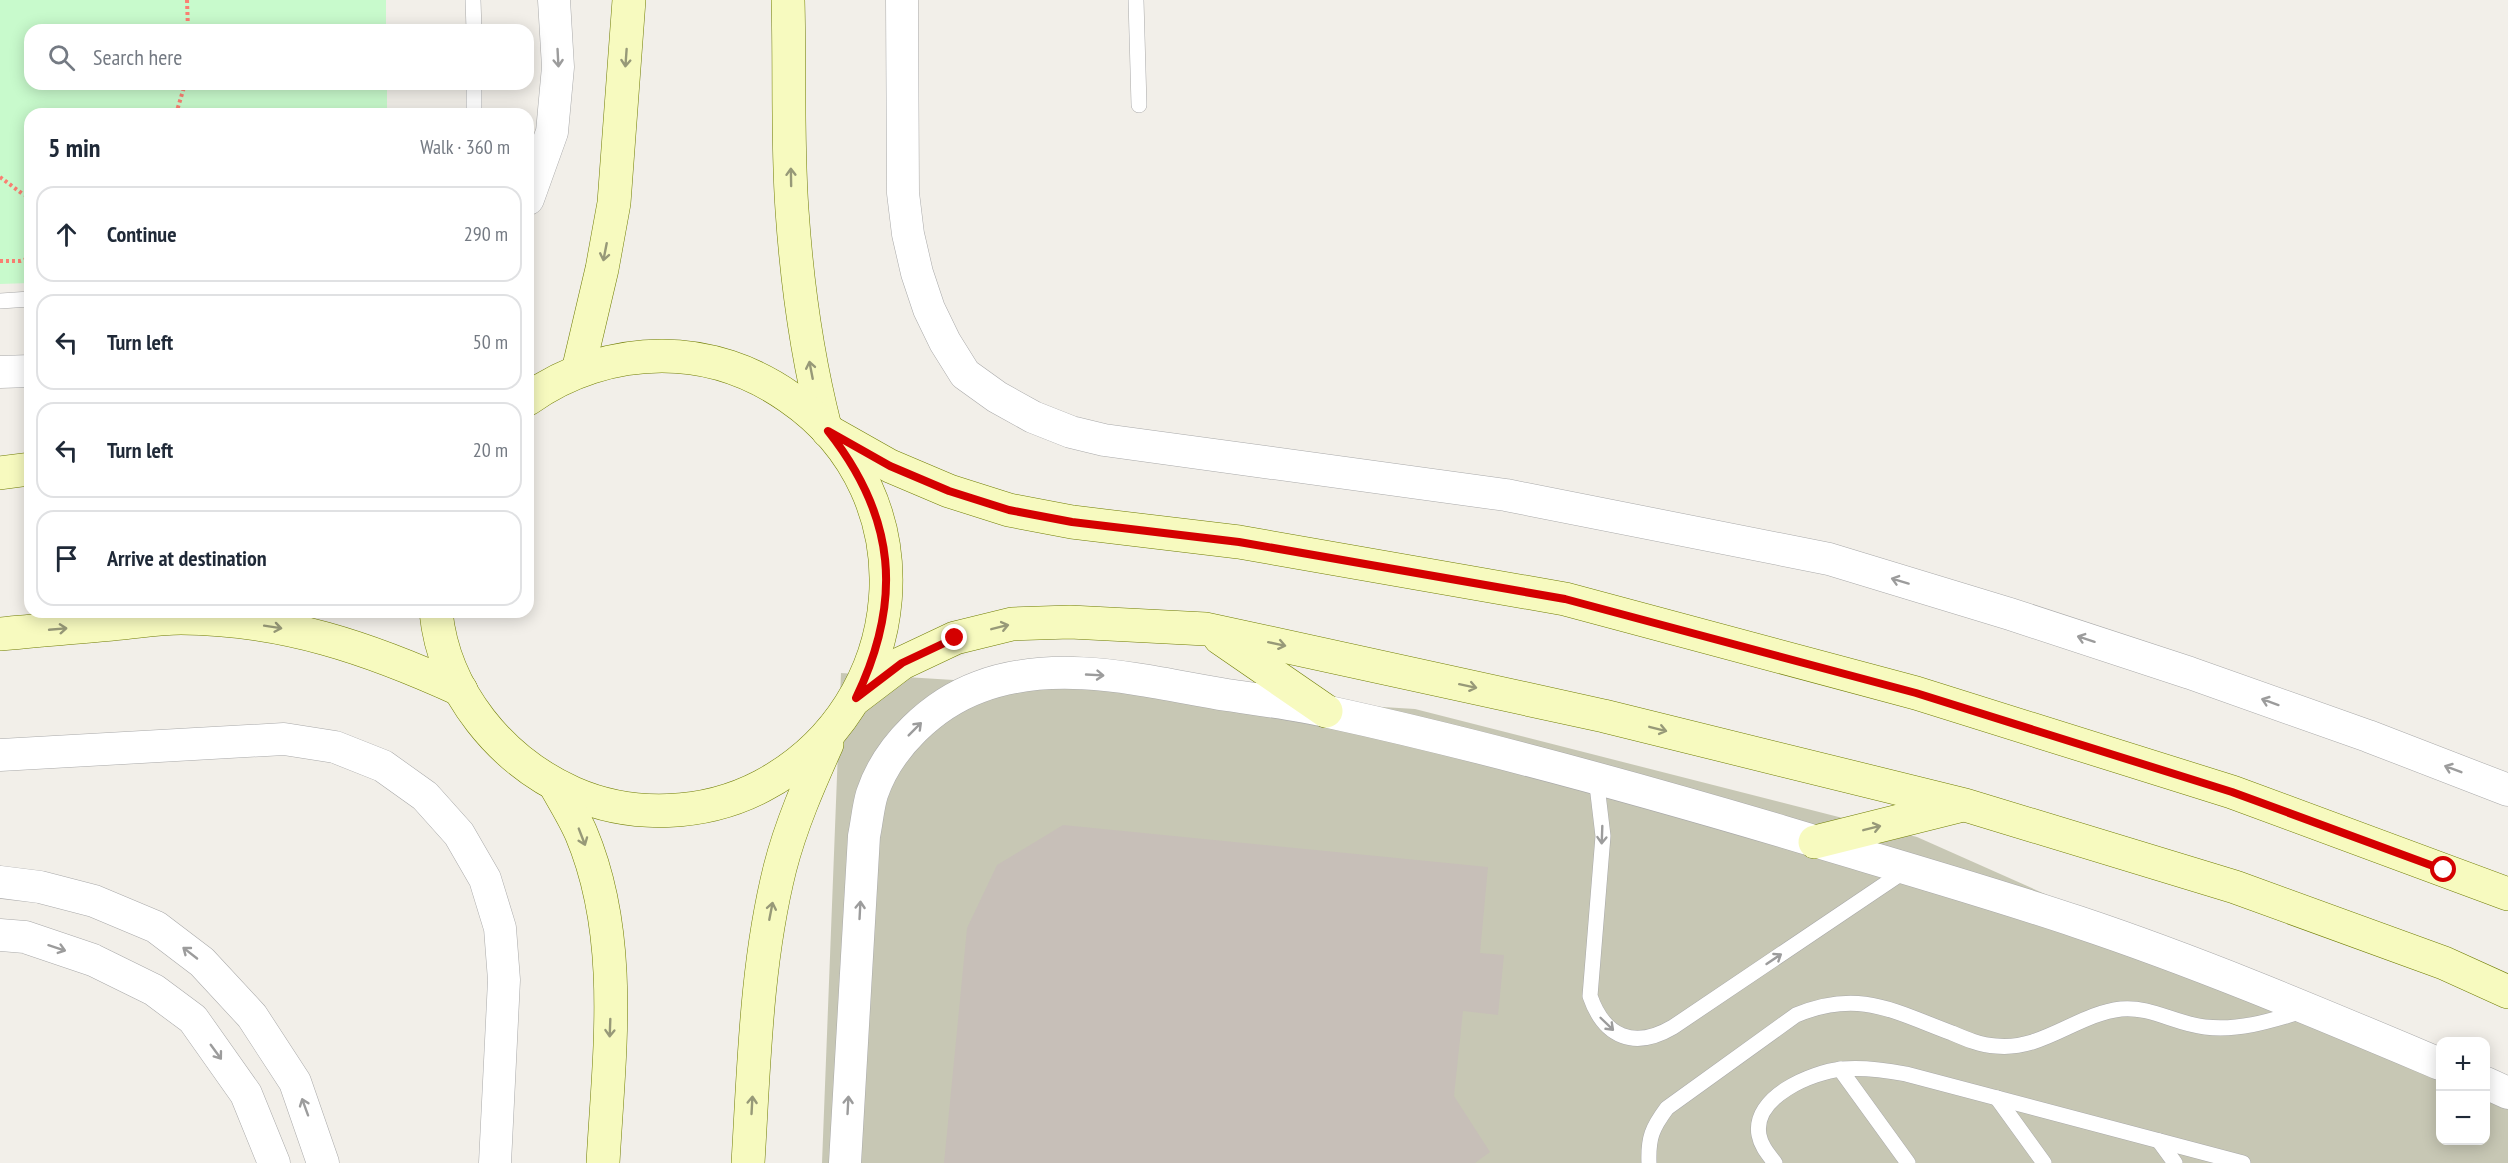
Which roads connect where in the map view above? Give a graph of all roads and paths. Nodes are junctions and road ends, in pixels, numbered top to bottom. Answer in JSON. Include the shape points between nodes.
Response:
{"nodes":[{"id":1,"x":187,"y":0,"type":"edge"},
{"id":2,"x":473,"y":0,"type":"edge"},
{"id":3,"x":554,"y":0,"type":"edge"},
{"id":4,"x":629,"y":0,"type":"edge"},
{"id":5,"x":788,"y":0,"type":"edge"},
{"id":6,"x":902,"y":0,"type":"edge"},
{"id":7,"x":1136,"y":0,"type":"edge"},
{"id":8,"x":188,"y":24,"type":"edge"},
{"id":9,"x":474,"y":24,"type":"edge"},
{"id":10,"x":183,"y":90,"type":"edge"},
{"id":11,"x":474,"y":90,"type":"edge"},
{"id":12,"x":1139,"y":105,"type":"dead end"},
{"id":13,"x":178,"y":108,"type":"edge"},
{"id":14,"x":474,"y":108,"type":"edge"},
{"id":15,"x":0,"y":177,"type":"edge"},
{"id":16,"x":534,"y":182,"type":"edge"},
{"id":17,"x":24,"y":195,"type":"edge"},
{"id":18,"x":24,"y":260,"type":"edge"},
{"id":19,"x":0,"y":261,"type":"edge"},
{"id":20,"x":24,"y":299,"type":"edge"},
{"id":21,"x":0,"y":301,"type":"edge"},
{"id":22,"x":24,"y":371,"type":"edge"},
{"id":23,"x":578,"y":371,"type":"junction"},
{"id":24,"x":0,"y":372,"type":"edge"},
{"id":25,"x":534,"y":396,"type":"edge"},
{"id":26,"x":827,"y":429,"type":"junction"},
{"id":27,"x":24,"y":471,"type":"edge"},
{"id":28,"x":0,"y":473,"type":"edge"},
{"id":29,"x":437,"y":618,"type":"edge"},
{"id":30,"x":1206,"y":629,"type":"junction"},
{"id":31,"x":0,"y":634,"type":"edge"},
{"id":32,"x":461,"y":690,"type":"junction"},
{"id":33,"x":856,"y":698,"type":"junction"},
{"id":34,"x":1326,"y":711,"type":"junction"},
{"id":35,"x":832,"y":733,"type":"junction"},
{"id":36,"x":0,"y":755,"type":"edge"},
{"id":37,"x":1596,"y":777,"type":"junction"},
{"id":38,"x":555,"y":785,"type":"junction"},
{"id":39,"x":2508,"y":790,"type":"edge"},
{"id":40,"x":1965,"y":805,"type":"junction"},
{"id":41,"x":1815,"y":842,"type":"junction"},
{"id":42,"x":1906,"y":870,"type":"junction"},
{"id":43,"x":0,"y":882,"type":"edge"},
{"id":44,"x":2508,"y":894,"type":"edge"},
{"id":45,"x":0,"y":935,"type":"edge"},
{"id":46,"x":2508,"y":992,"type":"edge"},
{"id":47,"x":2307,"y":1009,"type":"junction"},
{"id":48,"x":2436,"y":1062,"type":"edge"},
{"id":49,"x":1840,"y":1069,"type":"junction"},
{"id":50,"x":2490,"y":1085,"type":"edge"},
{"id":51,"x":2508,"y":1093,"type":"edge"},
{"id":52,"x":1997,"y":1098,"type":"junction"},
{"id":53,"x":2159,"y":1141,"type":"junction"},
{"id":54,"x":274,"y":1163,"type":"edge"},
{"id":55,"x":323,"y":1163,"type":"edge"},
{"id":56,"x":495,"y":1163,"type":"edge"},
{"id":57,"x":603,"y":1163,"type":"edge"},
{"id":58,"x":748,"y":1163,"type":"edge"},
{"id":59,"x":845,"y":1163,"type":"edge"},
{"id":60,"x":1649,"y":1163,"type":"edge"},
{"id":61,"x":1774,"y":1163,"type":"edge"},
{"id":62,"x":1908,"y":1163,"type":"edge"},
{"id":63,"x":2044,"y":1163,"type":"edge"},
{"id":64,"x":2175,"y":1163,"type":"edge"},
{"id":65,"x":2243,"y":1163,"type":"edge"}],
"edges":[{"from":1,"to":8,"type":"path"},
{"from":2,"to":9,"type":"lane"},
{"from":3,"to":16,"type":"street","one_way":true,"via":[[558,67],[552,132]]},
{"from":4,"to":23,"type":"street","one_way":true,"via":[[614,203]]},
{"from":26,"to":5,"type":"street","one_way":true,"via":[[809,359],[792,209]]},
{"from":39,"to":6,"type":"street","one_way":true,"via":[[2190,673],[1829,559],[1506,495],[1104,440],[1033,417],[965,374],[929,309],[917,273],[903,193]]},
{"from":7,"to":12,"type":"lane"},
{"from":10,"to":13,"type":"path"},
{"from":11,"to":14,"type":"lane"},
{"from":15,"to":17,"type":"path"},
{"from":18,"to":19,"type":"path"},
{"from":20,"to":21,"type":"lane"},
{"from":22,"to":24,"type":"street"},
{"from":23,"to":25,"type":"street"},
{"from":23,"to":26,"type":"street","via":[[644,356],[710,362],[772,385]]},
{"from":26,"to":33,"type":"street","via":[[850,459],[867,491],[886,560],[882,632]]},
{"from":26,"to":44,"type":"street","via":[[890,466],[1009,510],[1072,522],[1239,542],[1565,599],[1916,693],[2232,792]]},
{"from":27,"to":28,"type":"street"},
{"from":29,"to":32,"type":"street","via":[[446,658]]},
{"from":33,"to":30,"type":"street","one_way":true,"via":[[902,663],[955,638],[1012,624],[1070,622]]},
{"from":30,"to":34,"type":"street"},
{"from":30,"to":40,"type":"street","one_way":true,"via":[[1604,716]]},
{"from":31,"to":32,"type":"street","one_way":true,"via":[[180,618],[238,621],[296,630],[352,645]]},
{"from":32,"to":38,"type":"street","via":[[500,745]]},
{"from":33,"to":35,"type":"street"},
{"from":34,"to":37,"type":"street"},
{"from":59,"to":34,"type":"street","one_way":true,"via":[[864,836],[873,793],[885,767],[903,741],[927,718],[952,699],[982,685],[1059,674],[1101,675]]},
{"from":35,"to":38,"type":"street","via":[[780,777],[718,804],[652,811],[586,799]]},
{"from":58,"to":35,"type":"street","one_way":true,"via":[[768,927],[780,867],[802,798]]},
{"from":36,"to":56,"type":"street","via":[[284,739],[335,747],[383,766],[425,796],[465,843],[485,879],[500,928],[504,980]]},
{"from":37,"to":41,"type":"street"},
{"from":37,"to":42,"type":"lane","one_way":true,"via":[[1603,836],[1590,996],[1607,1027],[1622,1036],[1648,1038],[1673,1027]]},
{"from":38,"to":57,"type":"street","one_way":true,"via":[[581,832],[597,880],[606,929],[611,979]]},
{"from":41,"to":40,"type":"street","one_way":true},
{"from":40,"to":46,"type":"street","via":[[2235,888],[2444,963]]},
{"from":41,"to":42,"type":"street"},
{"from":42,"to":47,"type":"street","via":[[2079,923]]},
{"from":55,"to":43,"type":"street","one_way":true,"via":[[296,1082],[252,1016],[202,962],[156,927],[94,900]]},
{"from":45,"to":54,"type":"street","one_way":true,"via":[[25,937],[93,960],[154,990],[193,1019],[246,1094]]},
{"from":47,"to":48,"type":"street"},
{"from":47,"to":60,"type":"lane","via":[[2259,1024],[2204,1027],[2150,1011],[2122,1009],[2032,1043],[1996,1047],[1883,1008],[1840,1002],[1818,1006],[1796,1015],[1667,1108],[1654,1124],[1648,1143]]},
{"from":49,"to":52,"type":"lane","via":[[1906,1074]]},
{"from":49,"to":61,"type":"lane","via":[[1801,1081],[1767,1105],[1760,1118],[1759,1134]]},
{"from":49,"to":62,"type":"lane"},
{"from":50,"to":51,"type":"street"},
{"from":52,"to":53,"type":"lane"},
{"from":52,"to":63,"type":"lane"},
{"from":53,"to":64,"type":"lane"},
{"from":53,"to":65,"type":"lane"}]}
